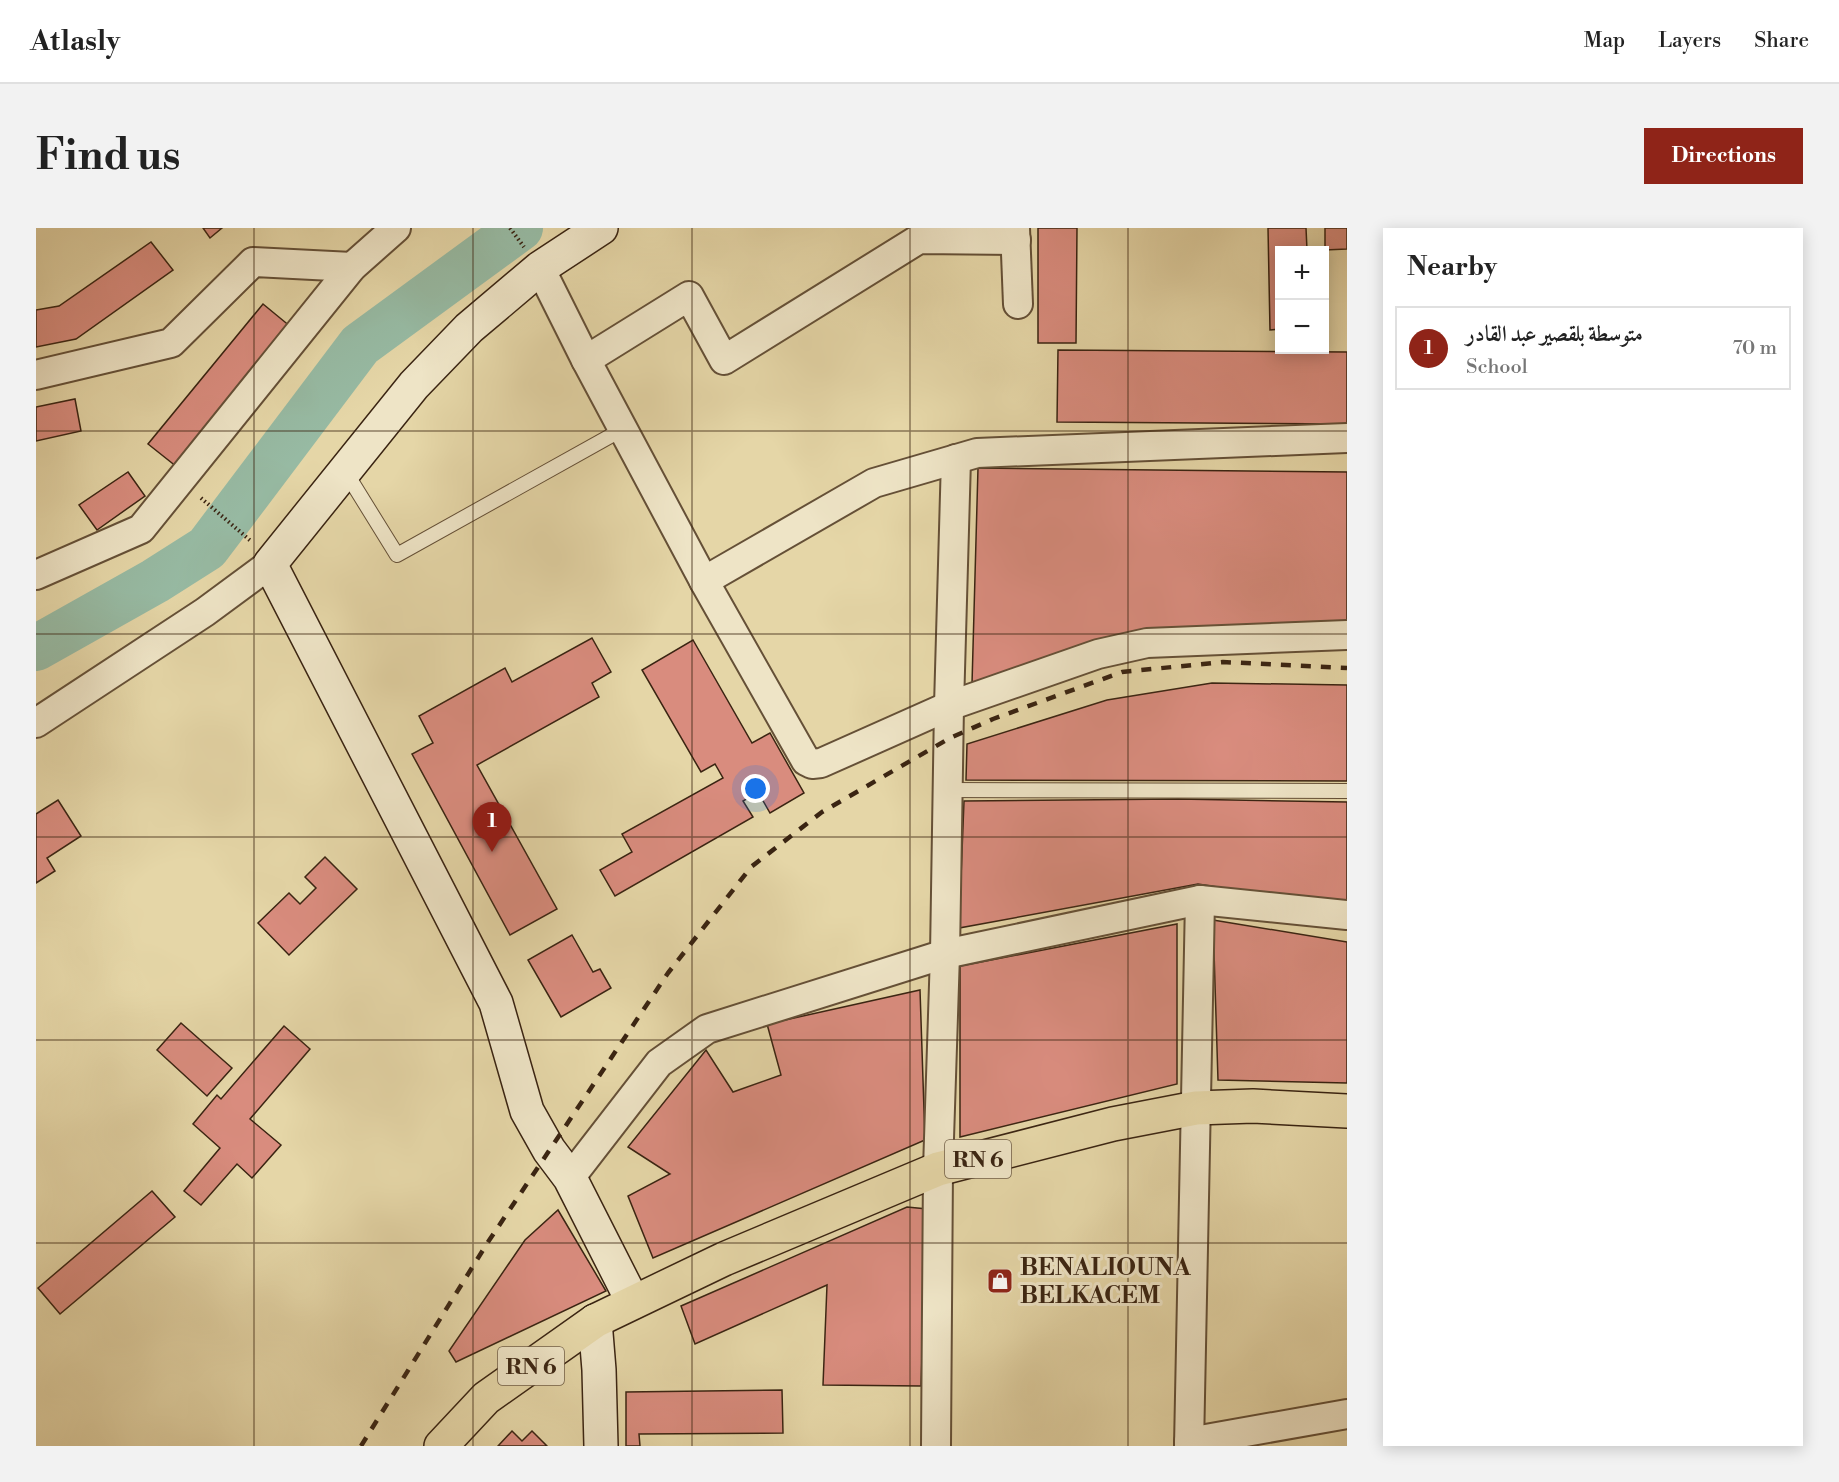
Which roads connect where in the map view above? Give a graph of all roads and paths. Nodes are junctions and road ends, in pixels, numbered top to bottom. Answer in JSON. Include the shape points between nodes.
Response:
{"nodes":[{"id":1,"x":396,"y":228,"type":"edge"},
{"id":2,"x":510,"y":228,"type":"edge"},
{"id":3,"x":601,"y":228,"type":"edge"},
{"id":4,"x":1016,"y":234,"type":"edge"},
{"id":5,"x":534,"y":261,"type":"junction"},
{"id":6,"x":352,"y":267,"type":"junction"},
{"id":7,"x":1018,"y":304,"type":"dead end"},
{"id":8,"x":586,"y":360,"type":"junction"},
{"id":9,"x":36,"y":375,"type":"edge"},
{"id":10,"x":623,"y":429,"type":"junction"},
{"id":11,"x":1347,"y":438,"type":"edge"},
{"id":12,"x":956,"y":459,"type":"junction"},
{"id":13,"x":345,"y":470,"type":"junction"},
{"id":14,"x":197,"y":495,"type":"dead end"},
{"id":15,"x":262,"y":554,"type":"junction"},
{"id":16,"x":36,"y":575,"type":"edge"},
{"id":17,"x":704,"y":581,"type":"junction"},
{"id":18,"x":1347,"y":635,"type":"edge"},
{"id":19,"x":949,"y":706,"type":"junction"},
{"id":20,"x":36,"y":723,"type":"edge"},
{"id":21,"x":946,"y":790,"type":"junction"},
{"id":22,"x":1347,"y":791,"type":"edge"},
{"id":23,"x":1200,"y":900,"type":"junction"},
{"id":24,"x":1347,"y":915,"type":"edge"},
{"id":25,"x":945,"y":954,"type":"junction"},
{"id":26,"x":1196,"y":1108,"type":"junction"},
{"id":27,"x":1347,"y":1111,"type":"edge"},
{"id":28,"x":938,"y":1169,"type":"junction"},
{"id":29,"x":570,"y":1178,"type":"junction"},
{"id":30,"x":633,"y":1302,"type":"junction"},
{"id":31,"x":595,"y":1321,"type":"junction"},
{"id":32,"x":1347,"y":1414,"type":"edge"},
{"id":33,"x":1189,"y":1444,"type":"edge"},
{"id":34,"x":441,"y":1446,"type":"edge"},
{"id":35,"x":601,"y":1446,"type":"edge"},
{"id":36,"x":936,"y":1446,"type":"edge"}],
"edges":[{"from":1,"to":6,"type":"street"},
{"from":2,"to":5,"type":"path"},
{"from":3,"to":5,"type":"street"},
{"from":4,"to":7,"type":"street"},
{"from":4,"to":8,"type":"street","via":[[920,239],[724,360],[689,296]]},
{"from":5,"to":8,"type":"street"},
{"from":5,"to":13,"type":"street","via":[[414,385]]},
{"from":6,"to":9,"type":"street","via":[[253,262],[171,342]]},
{"from":6,"to":16,"type":"street","via":[[141,529]]},
{"from":8,"to":10,"type":"street"},
{"from":10,"to":13,"type":"lane","via":[[397,555]]},
{"from":10,"to":17,"type":"street"},
{"from":11,"to":12,"type":"street","via":[[977,453]]},
{"from":12,"to":17,"type":"street","via":[[874,483]]},
{"from":12,"to":19,"type":"street"},
{"from":13,"to":15,"type":"street"},
{"from":14,"to":15,"type":"path"},
{"from":15,"to":20,"type":"street","via":[[205,612]]},
{"from":15,"to":29,"type":"street","via":[[496,1004],[527,1111]]},
{"from":17,"to":19,"type":"street","via":[[806,761],[821,763]]},
{"from":18,"to":19,"type":"street","via":[[1147,643],[1098,654]]},
{"from":19,"to":21,"type":"street"},
{"from":21,"to":22,"type":"lane"},
{"from":21,"to":25,"type":"street"},
{"from":23,"to":24,"type":"street"},
{"from":23,"to":25,"type":"street"},
{"from":23,"to":26,"type":"street"},
{"from":25,"to":28,"type":"street"},
{"from":25,"to":29,"type":"street","via":[[707,1029],[658,1063]]},
{"from":26,"to":27,"type":"highway","number":"RN 6","via":[[1253,1106]]},
{"from":26,"to":28,"type":"highway","number":"RN 6","via":[[1113,1124]]},
{"from":26,"to":33,"type":"street"},
{"from":28,"to":30,"type":"highway","number":"RN 6"},
{"from":28,"to":36,"type":"street"},
{"from":29,"to":30,"type":"street"},
{"from":30,"to":31,"type":"highway","number":"RN 6"},
{"from":31,"to":34,"type":"highway","number":"RN 6","via":[[486,1398]]},
{"from":31,"to":35,"type":"street"},
{"from":32,"to":33,"type":"street"}]}
